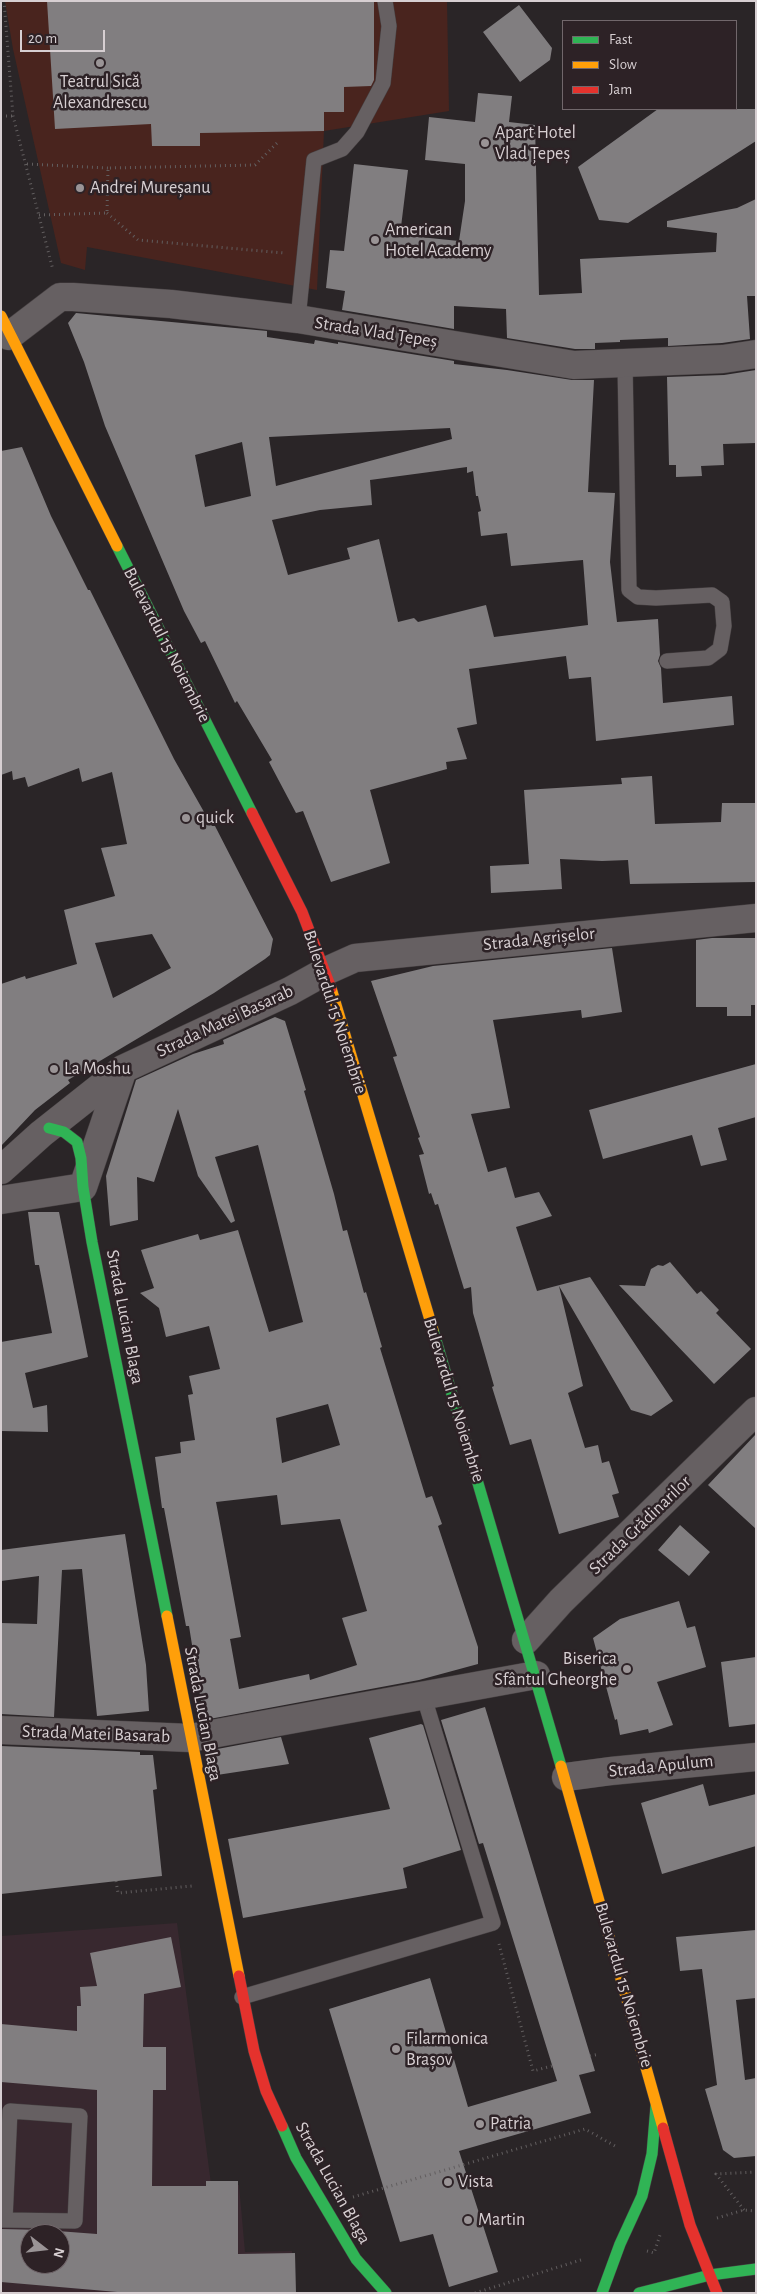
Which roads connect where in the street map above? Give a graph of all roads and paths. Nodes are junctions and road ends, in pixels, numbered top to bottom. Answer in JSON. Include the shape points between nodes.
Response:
{"nodes":[{"id":1,"x":4,"y":1,"type":"edge"},
{"id":2,"x":384,"y":1,"type":"edge"},
{"id":3,"x":1,"y":116,"type":"edge"},
{"id":4,"x":13,"y":116,"type":"junction"},
{"id":5,"x":277,"y":142,"type":"dead end"},
{"id":6,"x":26,"y":164,"type":"junction"},
{"id":7,"x":108,"y":168,"type":"junction"},
{"id":8,"x":107,"y":213,"type":"junction"},
{"id":9,"x":39,"y":215,"type":"junction"},
{"id":10,"x":304,"y":255,"type":"junction"},
{"id":11,"x":60,"y":297,"type":"junction"},
{"id":12,"x":298,"y":319,"type":"junction"},
{"id":13,"x":4,"y":326,"type":"edge"},
{"id":14,"x":756,"y":354,"type":"edge"},
{"id":15,"x":625,"y":363,"type":"junction"},
{"id":16,"x":667,"y":661,"type":"dead end"},
{"id":17,"x":756,"y":918,"type":"edge"},
{"id":18,"x":326,"y":971,"type":"junction"},
{"id":19,"x":123,"y":1069,"type":"junction"},
{"id":20,"x":49,"y":1128,"type":"junction"},
{"id":21,"x":1,"y":1170,"type":"edge"},
{"id":22,"x":83,"y":1187,"type":"junction"},
{"id":23,"x":1,"y":1200,"type":"edge"},
{"id":24,"x":756,"y":1411,"type":"edge"},
{"id":25,"x":526,"y":1640,"type":"junction"},
{"id":26,"x":536,"y":1675,"type":"junction"},
{"id":27,"x":423,"y":1694,"type":"junction"},
{"id":28,"x":1,"y":1730,"type":"edge"},
{"id":29,"x":190,"y":1738,"type":"junction"},
{"id":30,"x":756,"y":1757,"type":"edge"},
{"id":31,"x":566,"y":1777,"type":"junction"},
{"id":32,"x":116,"y":1881,"type":"dead end"},
{"id":33,"x":219,"y":1884,"type":"junction"},
{"id":34,"x":493,"y":1923,"type":"junction"},
{"id":35,"x":242,"y":1997,"type":"junction"},
{"id":36,"x":599,"y":2054,"type":"dead end"},
{"id":37,"x":590,"y":2056,"type":"dead end"},
{"id":38,"x":552,"y":2066,"type":"dead end"},
{"id":39,"x":656,"y":2102,"type":"junction"},
{"id":40,"x":616,"y":2146,"type":"dead end"},
{"id":41,"x":756,"y":2172,"type":"edge"},
{"id":42,"x":324,"y":2206,"type":"junction"},
{"id":43,"x":744,"y":2210,"type":"dead end"},
{"id":44,"x":3,"y":2220,"type":"edge"},
{"id":45,"x":589,"y":2258,"type":"dead end"},
{"id":46,"x":356,"y":2259,"type":"junction"},
{"id":47,"x":756,"y":2269,"type":"edge"},
{"id":48,"x":710,"y":2275,"type":"junction"},
{"id":49,"x":368,"y":2293,"type":"edge"},
{"id":50,"x":386,"y":2293,"type":"edge"},
{"id":51,"x":475,"y":2293,"type":"edge"},
{"id":52,"x":602,"y":2293,"type":"edge"},
{"id":53,"x":639,"y":2293,"type":"edge"},
{"id":54,"x":717,"y":2293,"type":"edge"}],
"edges":[{"from":1,"to":4,"type":"path"},
{"from":2,"to":10,"type":"lane","via":[[389,26],[383,83],[357,132],[342,149],[314,160]]},
{"from":3,"to":4,"type":"path"},
{"from":4,"to":6,"type":"path"},
{"from":5,"to":7,"type":"path","via":[[255,165]]},
{"from":6,"to":7,"type":"path"},
{"from":6,"to":9,"type":"path"},
{"from":7,"to":8,"type":"path"},
{"from":8,"to":9,"type":"path"},
{"from":8,"to":10,"type":"path","via":[[138,240]]},
{"from":9,"to":11,"type":"path"},
{"from":10,"to":12,"type":"lane"},
{"from":11,"to":12,"type":"street","name":"Strada Vlad Țepeș","via":[[171,304]]},
{"from":11,"to":13,"type":"street"},
{"from":12,"to":15,"type":"street","name":"Strada Vlad Țepeș","via":[[574,365]]},
{"from":13,"to":18,"type":"main road","name":"Bulevardul 15 Noiembrie","via":[[302,912]]},
{"from":14,"to":15,"type":"street","name":"Strada Vlad Țepeș","via":[[723,359]]},
{"from":15,"to":16,"type":"lane","via":[[629,590],[638,597],[712,595],[722,602],[724,626],[720,649],[708,658]]},
{"from":17,"to":18,"type":"street","name":"Strada Agrișelor","via":[[356,958]]},
{"from":18,"to":19,"type":"street","name":"Strada Matei Basarab"},
{"from":18,"to":25,"type":"main road","name":"Bulevardul 15 Noiembrie"},
{"from":19,"to":20,"type":"street","name":"Strada Matei Basarab"},
{"from":19,"to":22,"type":"street"},
{"from":20,"to":21,"type":"street","name":"Strada Matei Basarab"},
{"from":20,"to":22,"type":"main road","name":"Strada Lucian Blaga","via":[[64,1132],[77,1142]]},
{"from":22,"to":23,"type":"street"},
{"from":22,"to":29,"type":"main road","name":"Strada Lucian Blaga"},
{"from":24,"to":25,"type":"street","name":"Strada Grădinarilor","via":[[560,1601]]},
{"from":25,"to":26,"type":"main road","name":"Bulevardul 15 Noiembrie"},
{"from":26,"to":27,"type":"street"},
{"from":26,"to":31,"type":"main road","name":"Bulevardul 15 Noiembrie"},
{"from":27,"to":29,"type":"street","name":"Strada Matei Basarab"},
{"from":27,"to":34,"type":"lane"},
{"from":28,"to":29,"type":"street","name":"Strada Matei Basarab"},
{"from":29,"to":33,"type":"main road","name":"Strada Lucian Blaga"},
{"from":30,"to":31,"type":"street","name":"Strada Apulum"},
{"from":31,"to":39,"type":"main road","name":"Bulevardul 15 Noiembrie"},
{"from":32,"to":33,"type":"path","via":[[118,1893]]},
{"from":33,"to":35,"type":"main road","name":"Strada Lucian Blaga"},
{"from":34,"to":35,"type":"lane"},
{"from":34,"to":38,"type":"path","via":[[533,2071]]},
{"from":35,"to":42,"type":"main road","name":"Strada Lucian Blaga","via":[[266,2091],[296,2158]]},
{"from":36,"to":37,"type":"path"},
{"from":39,"to":48,"type":"main road","name":"Bulevardul 15 Noiembrie","via":[[690,2226]]},
{"from":39,"to":52,"type":"main road","via":[[652,2154],[642,2196]]},
{"from":40,"to":42,"type":"path","via":[[585,2129]]},
{"from":41,"to":43,"type":"path","via":[[716,2174]]},
{"from":42,"to":46,"type":"main road","name":"Strada Lucian Blaga"},
{"from":44,"to":44,"type":"lane","via":[[10,2111],[80,2116],[75,2221]]},
{"from":45,"to":51,"type":"path"},
{"from":46,"to":49,"type":"street"},
{"from":46,"to":50,"type":"main road","name":"Strada Lucian Blaga"},
{"from":47,"to":48,"type":"main road"},
{"from":48,"to":53,"type":"main road"},
{"from":48,"to":54,"type":"main road","name":"Bulevardul 15 Noiembrie"}]}
